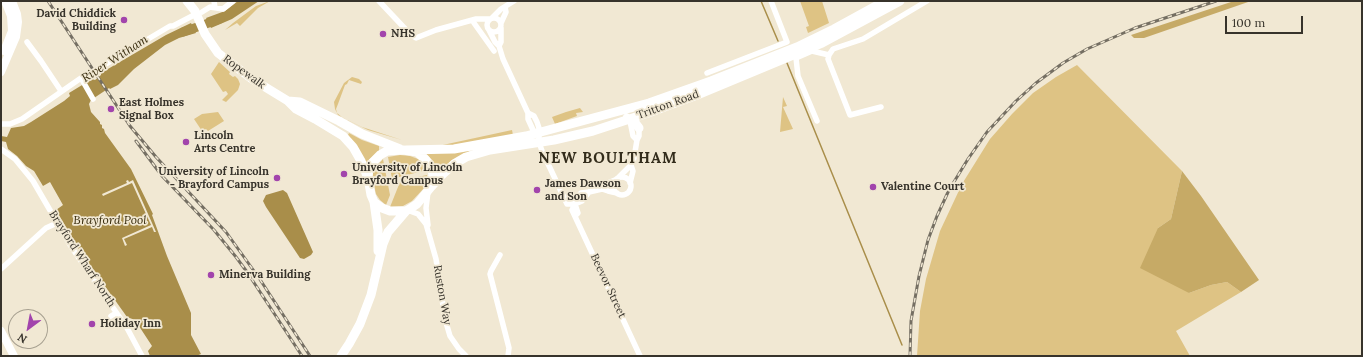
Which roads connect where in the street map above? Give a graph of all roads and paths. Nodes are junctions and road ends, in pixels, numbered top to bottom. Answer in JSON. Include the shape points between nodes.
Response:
{"nodes":[{"id":1,"x":5,"y":1,"type":"edge"},
{"id":2,"x":12,"y":1,"type":"edge"},
{"id":3,"x":187,"y":1,"type":"edge"},
{"id":4,"x":214,"y":1,"type":"edge"},
{"id":5,"x":234,"y":1,"type":"edge"},
{"id":6,"x":379,"y":1,"type":"edge"},
{"id":7,"x":514,"y":1,"type":"edge"},
{"id":8,"x":771,"y":1,"type":"edge"},
{"id":9,"x":885,"y":1,"type":"edge"},
{"id":10,"x":900,"y":1,"type":"edge"},
{"id":11,"x":927,"y":1,"type":"edge"},
{"id":12,"x":215,"y":8,"type":"junction"},
{"id":13,"x":505,"y":8,"type":"junction"},
{"id":14,"x":199,"y":15,"type":"junction"},
{"id":15,"x":491,"y":19,"type":"junction"},
{"id":16,"x":468,"y":22,"type":"junction"},
{"id":17,"x":474,"y":23,"type":"junction"},
{"id":18,"x":501,"y":26,"type":"junction"},
{"id":19,"x":488,"y":29,"type":"junction"},
{"id":20,"x":27,"y":42,"type":"dead end"},
{"id":21,"x":822,"y":43,"type":"junction"},
{"id":22,"x":499,"y":46,"type":"junction"},
{"id":23,"x":834,"y":49,"type":"junction"},
{"id":24,"x":494,"y":51,"type":"dead end"},
{"id":25,"x":829,"y":55,"type":"junction"},
{"id":26,"x":1,"y":59,"type":"edge"},
{"id":27,"x":1,"y":72,"type":"edge"},
{"id":28,"x":707,"y":73,"type":"dead end"},
{"id":29,"x":81,"y":78,"type":"junction"},
{"id":30,"x":61,"y":91,"type":"junction"},
{"id":31,"x":94,"y":98,"type":"dead end"},
{"id":32,"x":288,"y":101,"type":"junction"},
{"id":33,"x":881,"y":107,"type":"dead end"},
{"id":34,"x":632,"y":108,"type":"junction"},
{"id":35,"x":634,"y":118,"type":"junction"},
{"id":36,"x":817,"y":122,"type":"dead end"},
{"id":37,"x":1,"y":124,"type":"edge"},
{"id":38,"x":573,"y":124,"type":"junction"},
{"id":39,"x":639,"y":128,"type":"joint"},
{"id":40,"x":538,"y":138,"type":"junction"},
{"id":41,"x":637,"y":140,"type":"junction"},
{"id":42,"x":1,"y":149,"type":"edge"},
{"id":43,"x":405,"y":150,"type":"junction"},
{"id":44,"x":631,"y":165,"type":"junction"},
{"id":45,"x":368,"y":178,"type":"junction"},
{"id":46,"x":617,"y":179,"type":"junction"},
{"id":47,"x":630,"y":183,"type":"junction"},
{"id":48,"x":602,"y":189,"type":"junction"},
{"id":49,"x":429,"y":190,"type":"junction"},
{"id":50,"x":617,"y":193,"type":"junction"},
{"id":51,"x":374,"y":202,"type":"junction"},
{"id":52,"x":576,"y":204,"type":"junction"},
{"id":53,"x":406,"y":211,"type":"junction"},
{"id":54,"x":57,"y":223,"type":"junction"},
{"id":55,"x":428,"y":229,"type":"junction"},
{"id":56,"x":500,"y":255,"type":"dead end"},
{"id":57,"x":378,"y":262,"type":"junction"},
{"id":58,"x":1,"y":268,"type":"edge"},
{"id":59,"x":105,"y":296,"type":"junction"},
{"id":60,"x":104,"y":305,"type":"dead end"},
{"id":61,"x":1,"y":331,"type":"edge"},
{"id":62,"x":14,"y":356,"type":"edge"},
{"id":63,"x":142,"y":356,"type":"edge"},
{"id":64,"x":340,"y":356,"type":"edge"},
{"id":65,"x":466,"y":356,"type":"edge"},
{"id":66,"x":508,"y":356,"type":"edge"},
{"id":67,"x":640,"y":356,"type":"edge"}],
"edges":[{"from":1,"to":26,"type":"main road","via":[[11,16],[12,31]]},
{"from":2,"to":27,"type":"main road","via":[[18,18],[16,37]]},
{"from":3,"to":14,"type":"main road","name":"Ropewalk"},
{"from":4,"to":12,"type":"street"},
{"from":5,"to":12,"type":"street","via":[[223,9]]},
{"from":6,"to":16,"type":"street","via":[[416,38]]},
{"from":7,"to":13,"type":"street"},
{"from":8,"to":28,"type":"street","via":[[787,42]]},
{"from":9,"to":34,"type":"main road","name":"Tritton Road","via":[[797,47],[711,81]]},
{"from":10,"to":21,"type":"main road","name":"Tritton Road"},
{"from":11,"to":23,"type":"street","via":[[863,39]]},
{"from":12,"to":14,"type":"street","via":[[210,7]]},
{"from":13,"to":15,"type":"street"},
{"from":13,"to":18,"type":"street"},
{"from":14,"to":29,"type":"street","via":[[170,26]]},
{"from":14,"to":32,"type":"main road","name":"Ropewalk","via":[[205,34],[218,53]]},
{"from":15,"to":16,"type":"street"},
{"from":15,"to":18,"type":"street","via":[[498,19]]},
{"from":15,"to":19,"type":"street","via":[[488,22]]},
{"from":16,"to":17,"type":"street"},
{"from":17,"to":19,"type":"street"},
{"from":17,"to":24,"type":"street"},
{"from":18,"to":19,"type":"street","via":[[495,32]]},
{"from":18,"to":22,"type":"street"},
{"from":19,"to":22,"type":"street"},
{"from":20,"to":30,"type":"street"},
{"from":21,"to":23,"type":"street"},
{"from":21,"to":35,"type":"main road","name":"Tritton Road"},
{"from":22,"to":40,"type":"street"},
{"from":23,"to":25,"type":"street"},
{"from":25,"to":33,"type":"street","via":[[828,60],[850,115]]},
{"from":25,"to":36,"type":"street","via":[[812,51],[796,58],[798,76]]},
{"from":29,"to":30,"type":"street"},
{"from":29,"to":31,"type":"street"},
{"from":30,"to":37,"type":"street","via":[[22,119],[10,124]]},
{"from":32,"to":43,"type":"main road","name":"Ropewalk","via":[[300,102],[362,134]]},
{"from":32,"to":45,"type":"main road","name":"Ropewalk","via":[[296,109],[343,136],[354,148]]},
{"from":34,"to":35,"type":"street"},
{"from":34,"to":35,"type":"street"},
{"from":34,"to":38,"type":"main road","name":"Tritton Road"},
{"from":35,"to":38,"type":"main road","via":[[621,116]]},
{"from":35,"to":39,"type":"main road"},
{"from":35,"to":40,"type":"main road","name":"Tritton Road","via":[[593,131]]},
{"from":35,"to":41,"type":"street","via":[[633,136]]},
{"from":38,"to":40,"type":"main road","name":"Tritton Road"},
{"from":39,"to":41,"type":"street"},
{"from":40,"to":43,"type":"main road","name":"Tritton Road","via":[[454,149]]},
{"from":40,"to":49,"type":"main road","name":"Tritton Road","via":[[466,157],[454,164]]},
{"from":40,"to":52,"type":"street","via":[[542,152],[568,204]]},
{"from":41,"to":44,"type":"street"},
{"from":42,"to":54,"type":"street","name":"Brayford Wharf North","via":[[15,159],[33,181]]},
{"from":43,"to":45,"type":"main road","via":[[387,152],[377,157],[371,164]]},
{"from":43,"to":49,"type":"main road","via":[[417,152],[430,165],[433,174]]},
{"from":44,"to":46,"type":"street"},
{"from":44,"to":47,"type":"street","via":[[633,171]]},
{"from":45,"to":51,"type":"main road"},
{"from":46,"to":47,"type":"street","via":[[624,177]]},
{"from":46,"to":48,"type":"street","via":[[605,184]]},
{"from":46,"to":50,"type":"street","via":[[613,188]]},
{"from":47,"to":50,"type":"street","via":[[630,189],[626,193]]},
{"from":48,"to":50,"type":"street"},
{"from":48,"to":52,"type":"street","via":[[589,192]]},
{"from":49,"to":53,"type":"main road","via":[[417,204]]},
{"from":49,"to":55,"type":"street","name":"Ruston Way","via":[[426,208]]},
{"from":51,"to":53,"type":"main road","via":[[390,211]]},
{"from":51,"to":57,"type":"main road","via":[[378,230]]},
{"from":52,"to":67,"type":"street","name":"Beevor Street","via":[[572,213]]},
{"from":53,"to":55,"type":"street","name":"Ruston Way","via":[[422,217]]},
{"from":53,"to":57,"type":"main road","via":[[388,232]]},
{"from":54,"to":58,"type":"street","via":[[46,228]]},
{"from":54,"to":59,"type":"street","name":"Brayford Wharf North","via":[[86,273],[98,291]]},
{"from":55,"to":65,"type":"street","name":"Ruston Way","via":[[450,336]]},
{"from":56,"to":66,"type":"street","via":[[490,274],[509,348]]},
{"from":57,"to":64,"type":"main road","via":[[371,295],[360,324]]},
{"from":59,"to":60,"type":"street"},
{"from":59,"to":63,"type":"street","name":"Brayford Wharf North","via":[[115,317]]},
{"from":61,"to":62,"type":"main road"}]}
